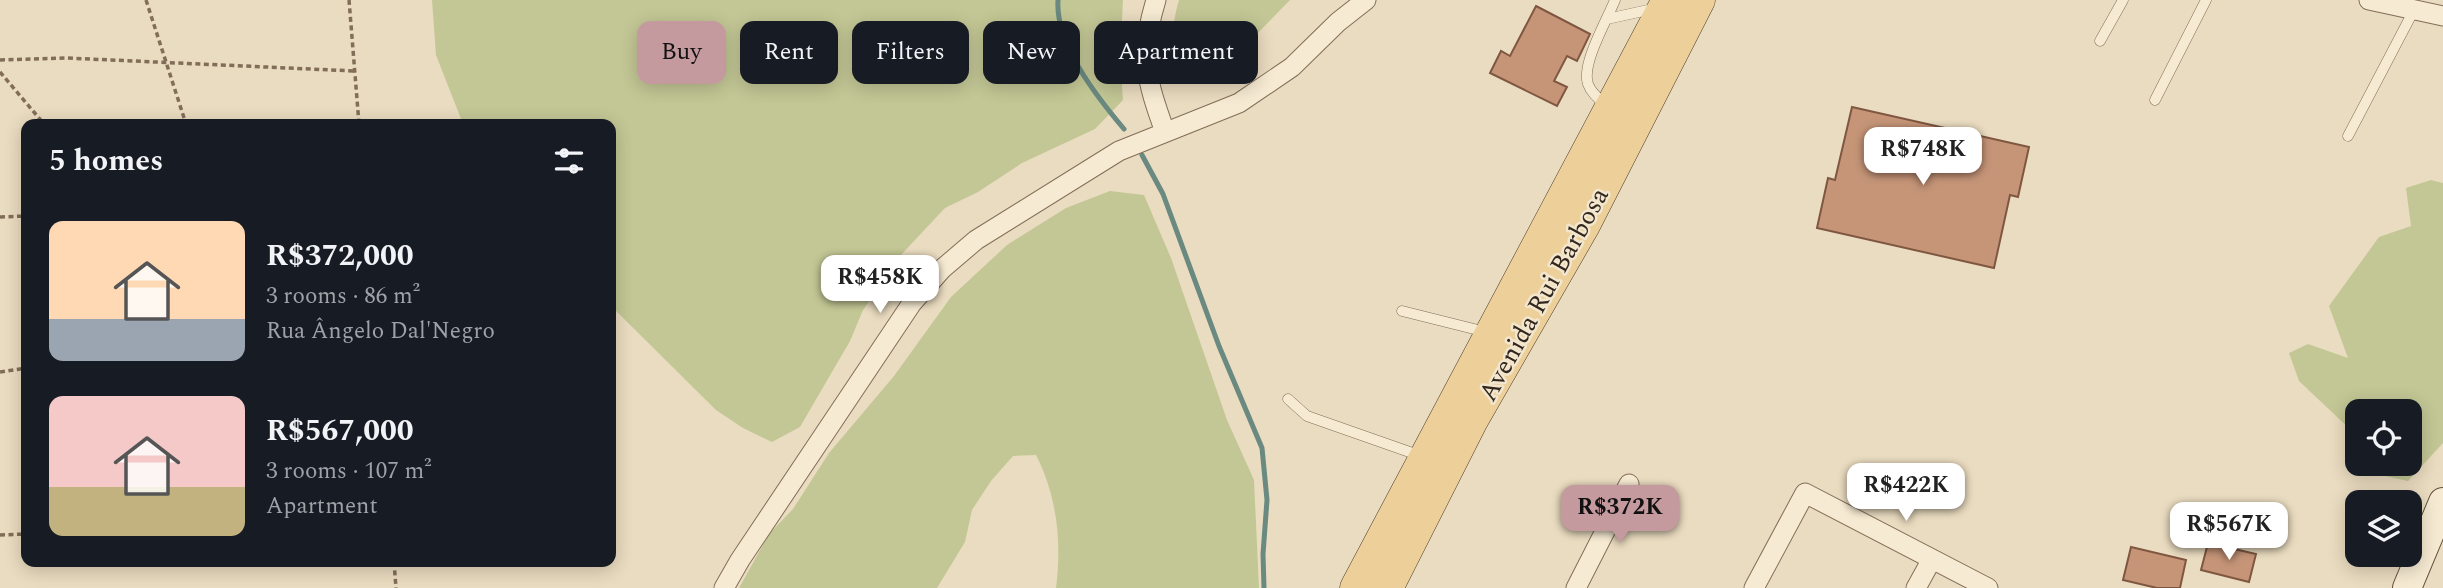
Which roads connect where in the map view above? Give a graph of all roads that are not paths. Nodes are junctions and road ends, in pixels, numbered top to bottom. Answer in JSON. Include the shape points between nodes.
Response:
{"nodes":[{"id":1,"x":1156,"y":0,"type":"edge"},
{"id":2,"x":1366,"y":0,"type":"edge"},
{"id":3,"x":1615,"y":0,"type":"edge"},
{"id":4,"x":1699,"y":0,"type":"edge"},
{"id":5,"x":2123,"y":0,"type":"edge"},
{"id":6,"x":2206,"y":0,"type":"edge"},
{"id":7,"x":2370,"y":0,"type":"edge"},
{"id":8,"x":1666,"y":3,"type":"edge"},
{"id":9,"x":2414,"y":10,"type":"junction"},
{"id":10,"x":2443,"y":16,"type":"edge"},
{"id":11,"x":1607,"y":19,"type":"junction"},
{"id":12,"x":2101,"y":41,"type":"dead end"},
{"id":13,"x":2155,"y":100,"type":"dead end"},
{"id":14,"x":1612,"y":110,"type":"junction"},
{"id":15,"x":1165,"y":132,"type":"junction"},
{"id":16,"x":2348,"y":136,"type":"dead end"},
{"id":17,"x":1402,"y":311,"type":"dead end"},
{"id":18,"x":1492,"y":333,"type":"junction"},
{"id":19,"x":1288,"y":399,"type":"dead end"},
{"id":20,"x":1426,"y":458,"type":"junction"},
{"id":21,"x":1629,"y":484,"type":"dead end"},
{"id":22,"x":2443,"y":502,"type":"edge"},
{"id":23,"x":1932,"y":559,"type":"junction"},
{"id":24,"x":724,"y":588,"type":"edge"},
{"id":25,"x":1356,"y":588,"type":"edge"},
{"id":26,"x":1387,"y":588,"type":"edge"},
{"id":27,"x":1576,"y":588,"type":"edge"},
{"id":28,"x":1754,"y":588,"type":"edge"},
{"id":29,"x":1916,"y":588,"type":"edge"},
{"id":30,"x":1988,"y":588,"type":"edge"},
{"id":31,"x":2407,"y":588,"type":"edge"}],
"edges":[{"from":1,"to":15,"type":"street","via":[[1144,58]]},
{"from":2,"to":15,"type":"street","via":[[1266,86],[1212,116]]},
{"from":3,"to":11,"type":"lane"},
{"from":4,"to":26,"type":"main road","name":"Avenida Rui Barbosa","via":[[1584,225],[1472,420]]},
{"from":5,"to":12,"type":"lane"},
{"from":6,"to":13,"type":"lane"},
{"from":7,"to":9,"type":"street"},
{"from":8,"to":11,"type":"lane"},
{"from":8,"to":14,"type":"main road","name":"Avenida Rui Barbosa"},
{"from":9,"to":10,"type":"street"},
{"from":9,"to":16,"type":"lane"},
{"from":11,"to":14,"type":"lane","via":[[1587,67],[1587,82]]},
{"from":14,"to":18,"type":"main road","name":"Avenida Rui Barbosa"},
{"from":15,"to":24,"type":"street","via":[[1089,168],[976,240],[942,269],[912,303]]},
{"from":17,"to":18,"type":"lane"},
{"from":18,"to":20,"type":"main road","name":"Avenida Rui Barbosa"},
{"from":19,"to":20,"type":"lane","via":[[1307,416]]},
{"from":20,"to":25,"type":"main road","name":"Avenida Rui Barbosa"},
{"from":21,"to":27,"type":"street"},
{"from":22,"to":31,"type":"main road"},
{"from":23,"to":28,"type":"street","via":[[1805,493]]},
{"from":23,"to":29,"type":"street"},
{"from":23,"to":30,"type":"street"}]}
